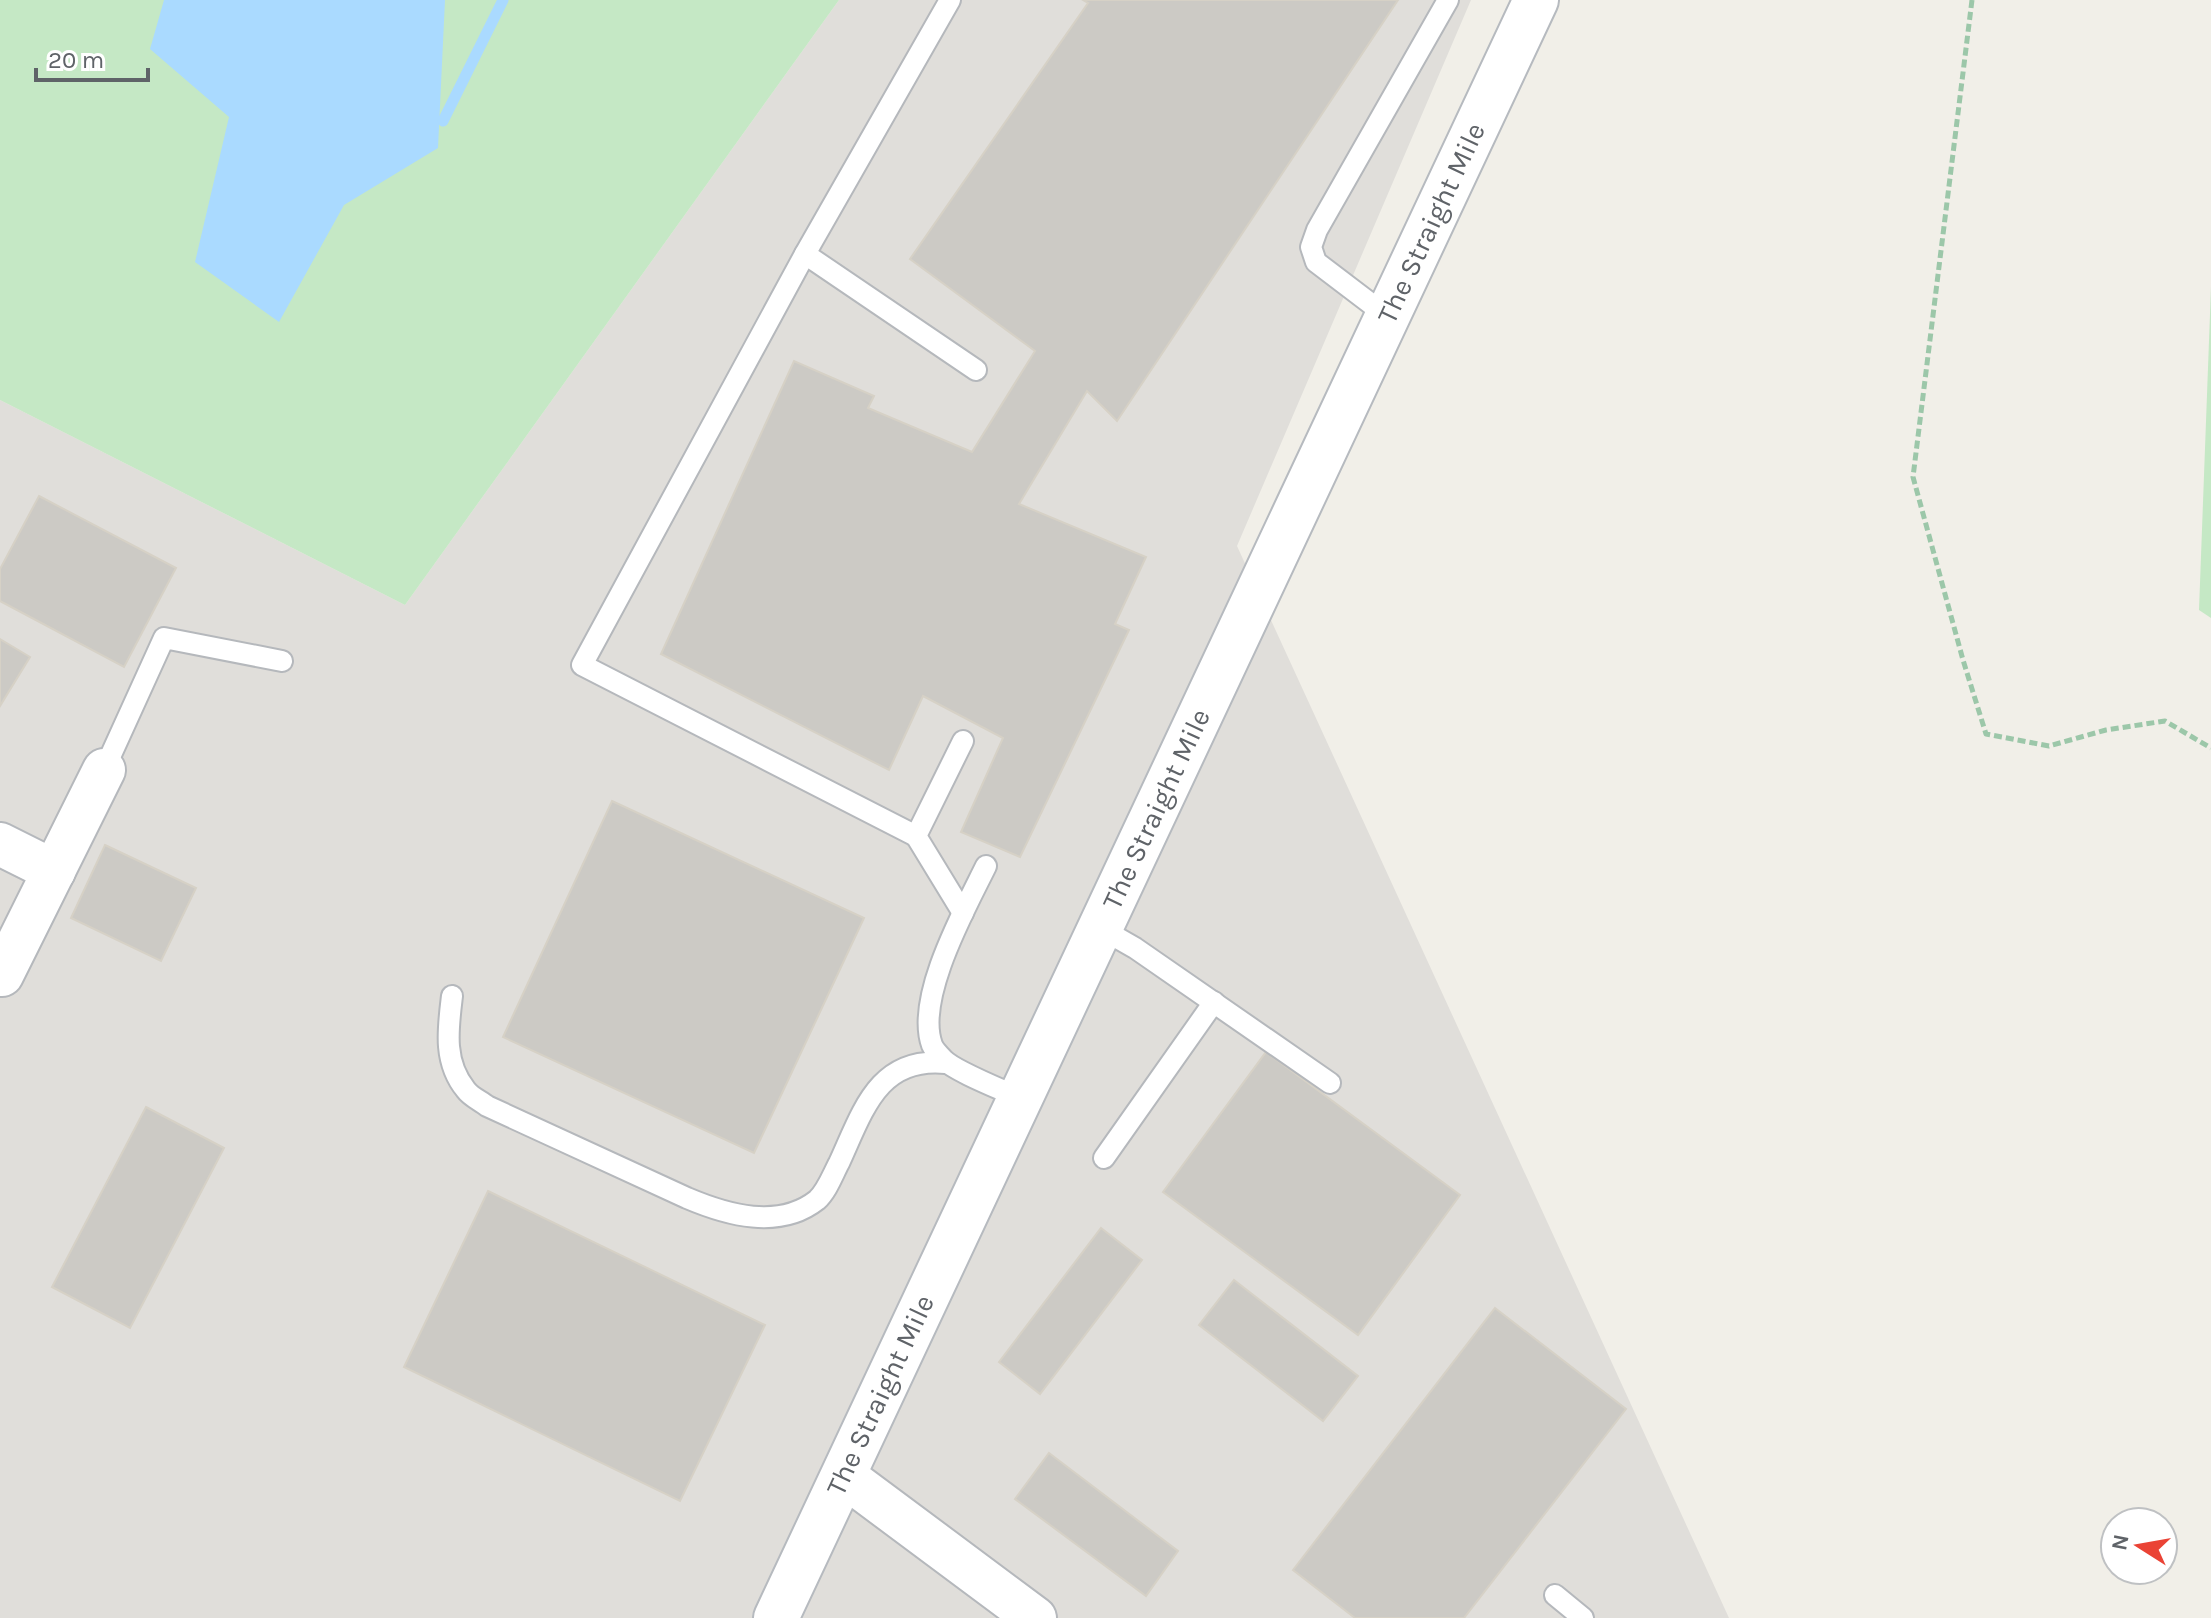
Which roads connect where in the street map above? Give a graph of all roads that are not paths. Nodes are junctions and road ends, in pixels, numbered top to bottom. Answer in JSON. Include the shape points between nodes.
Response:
{"nodes":[{"id":1,"x":950,"y":0,"type":"edge"},
{"id":2,"x":1448,"y":0,"type":"edge"},
{"id":3,"x":1536,"y":0,"type":"edge"},
{"id":4,"x":805,"y":254,"type":"junction"},
{"id":5,"x":1387,"y":316,"type":"junction"},
{"id":6,"x":976,"y":370,"type":"dead end"},
{"id":7,"x":282,"y":661,"type":"dead end"},
{"id":8,"x":963,"y":741,"type":"dead end"},
{"id":9,"x":104,"y":770,"type":"joint"},
{"id":10,"x":916,"y":836,"type":"junction"},
{"id":11,"x":0,"y":844,"type":"edge"},
{"id":12,"x":986,"y":866,"type":"dead end"},
{"id":13,"x":54,"y":871,"type":"junction"},
{"id":14,"x":963,"y":913,"type":"junction"},
{"id":15,"x":1100,"y":928,"type":"junction"},
{"id":16,"x":2,"y":975,"type":"edge"},
{"id":17,"x":452,"y":996,"type":"dead end"},
{"id":18,"x":1214,"y":1002,"type":"junction"},
{"id":19,"x":946,"y":1063,"type":"junction"},
{"id":20,"x":1330,"y":1083,"type":"dead end"},
{"id":21,"x":1020,"y":1098,"type":"junction"},
{"id":22,"x":1104,"y":1158,"type":"dead end"},
{"id":23,"x":843,"y":1475,"type":"junction"},
{"id":24,"x":1555,"y":1595,"type":"dead end"},
{"id":25,"x":776,"y":1618,"type":"edge"},
{"id":26,"x":1035,"y":1618,"type":"edge"},
{"id":27,"x":1583,"y":1618,"type":"edge"}],
"edges":[{"from":1,"to":4,"type":"lane"},
{"from":2,"to":5,"type":"lane","via":[[1311,247],[1316,262]]},
{"from":3,"to":5,"type":"main road","name":"The Straight Mile"},
{"from":4,"to":6,"type":"lane"},
{"from":4,"to":10,"type":"lane","via":[[582,665]]},
{"from":5,"to":15,"type":"main road","name":"The Straight Mile"},
{"from":7,"to":9,"type":"lane","via":[[164,638]]},
{"from":8,"to":10,"type":"lane"},
{"from":9,"to":13,"type":"street"},
{"from":10,"to":14,"type":"lane"},
{"from":11,"to":13,"type":"street"},
{"from":12,"to":14,"type":"lane"},
{"from":13,"to":16,"type":"street"},
{"from":14,"to":19,"type":"lane","via":[[943,955],[929,1021],[932,1047]]},
{"from":15,"to":18,"type":"lane"},
{"from":15,"to":21,"type":"main road","name":"The Straight Mile"},
{"from":17,"to":19,"type":"lane","via":[[447,1038],[453,1067],[467,1091],[487,1106],[715,1210],[752,1217],[777,1217],[818,1198],[884,1079],[926,1061]]},
{"from":18,"to":20,"type":"lane"},
{"from":18,"to":22,"type":"lane"},
{"from":19,"to":21,"type":"lane"},
{"from":21,"to":23,"type":"main road","name":"The Straight Mile"},
{"from":23,"to":25,"type":"main road","name":"The Straight Mile"},
{"from":23,"to":26,"type":"street"},
{"from":24,"to":27,"type":"lane"}]}
